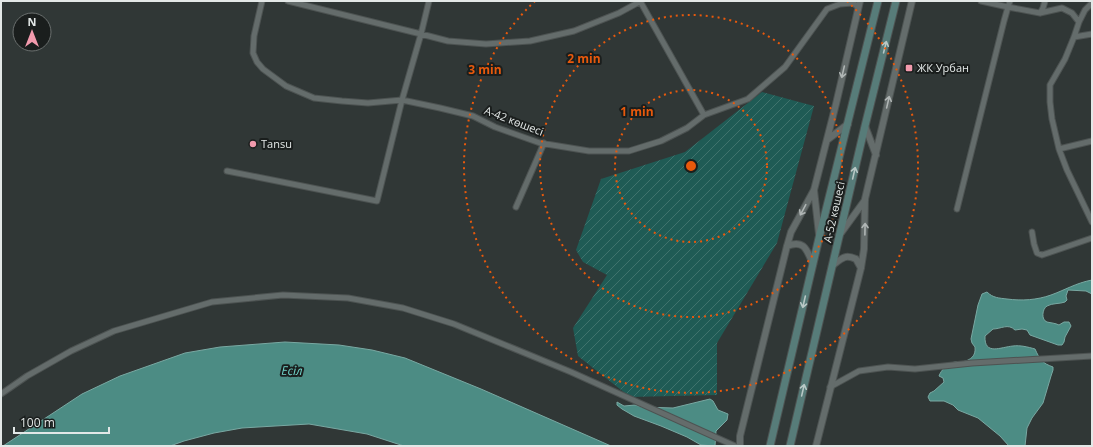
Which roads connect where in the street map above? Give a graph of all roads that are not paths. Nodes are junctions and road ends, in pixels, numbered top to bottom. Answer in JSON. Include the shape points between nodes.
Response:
{"nodes":[{"id":1,"x":262,"y":1,"type":"edge"},
{"id":2,"x":288,"y":1,"type":"edge"},
{"id":3,"x":429,"y":1,"type":"edge"},
{"id":4,"x":641,"y":1,"type":"edge"},
{"id":5,"x":878,"y":1,"type":"edge"},
{"id":6,"x":896,"y":1,"type":"edge"},
{"id":7,"x":912,"y":1,"type":"edge"},
{"id":8,"x":981,"y":1,"type":"edge"},
{"id":9,"x":1010,"y":1,"type":"edge"},
{"id":10,"x":1045,"y":1,"type":"edge"},
{"id":11,"x":1092,"y":3,"type":"edge"},
{"id":12,"x":859,"y":4,"type":"edge"},
{"id":13,"x":1008,"y":7,"type":"junction"},
{"id":14,"x":1040,"y":13,"type":"junction"},
{"id":15,"x":1079,"y":22,"type":"junction"},
{"id":16,"x":421,"y":34,"type":"junction"},
{"id":17,"x":1092,"y":34,"type":"edge"},
{"id":18,"x":1074,"y":37,"type":"junction"},
{"id":19,"x":402,"y":100,"type":"junction"},
{"id":20,"x":704,"y":115,"type":"junction"},
{"id":21,"x":848,"y":124,"type":"junction"},
{"id":22,"x":865,"y":126,"type":"junction"},
{"id":23,"x":827,"y":140,"type":"junction"},
{"id":24,"x":1092,"y":141,"type":"edge"},
{"id":25,"x":544,"y":143,"type":"junction"},
{"id":26,"x":1059,"y":149,"type":"junction"},
{"id":27,"x":876,"y":155,"type":"junction"},
{"id":28,"x":227,"y":171,"type":"dead end"},
{"id":29,"x":814,"y":190,"type":"junction"},
{"id":30,"x":865,"y":199,"type":"junction"},
{"id":31,"x":516,"y":207,"type":"dead end"},
{"id":32,"x":957,"y":209,"type":"dead end"},
{"id":33,"x":1092,"y":222,"type":"edge"},
{"id":34,"x":1032,"y":232,"type":"dead end"},
{"id":35,"x":839,"y":236,"type":"junction"},
{"id":36,"x":819,"y":238,"type":"junction"},
{"id":37,"x":1092,"y":238,"type":"edge"},
{"id":38,"x":787,"y":246,"type":"junction"},
{"id":39,"x":813,"y":264,"type":"junction"},
{"id":40,"x":832,"y":266,"type":"junction"},
{"id":41,"x":861,"y":268,"type":"junction"},
{"id":42,"x":1092,"y":356,"type":"edge"},
{"id":43,"x":830,"y":387,"type":"junction"},
{"id":44,"x":1,"y":394,"type":"edge"},
{"id":45,"x":735,"y":446,"type":"edge"},
{"id":46,"x":740,"y":446,"type":"edge"},
{"id":47,"x":770,"y":446,"type":"edge"},
{"id":48,"x":790,"y":446,"type":"edge"},
{"id":49,"x":816,"y":446,"type":"edge"}],
"edges":[{"from":1,"to":19,"type":"street","name":"А-42 көшесі","via":[[253,53],[263,69],[286,86],[321,99],[368,103]]},
{"from":2,"to":16,"type":"street"},
{"from":3,"to":16,"type":"street"},
{"from":4,"to":16,"type":"street","via":[[574,31],[530,41],[486,44],[448,41]]},
{"from":4,"to":20,"type":"street"},
{"from":5,"to":21,"type":"main road","name":"А-52 көшесі"},
{"from":22,"to":6,"type":"main road","name":"А-52 көшесі","one_way":true},
{"from":27,"to":7,"type":"street","one_way":true},
{"from":8,"to":13,"type":"street"},
{"from":9,"to":13,"type":"street"},
{"from":10,"to":14,"type":"street"},
{"from":11,"to":15,"type":"street"},
{"from":12,"to":20,"type":"street","name":"А-42 көшесі","via":[[840,4],[827,9],[785,67],[748,98]]},
{"from":12,"to":23,"type":"street","one_way":true},
{"from":13,"to":14,"type":"street"},
{"from":13,"to":32,"type":"street"},
{"from":14,"to":15,"type":"street","via":[[1062,8],[1072,13]]},
{"from":15,"to":18,"type":"street"},
{"from":16,"to":19,"type":"street"},
{"from":17,"to":18,"type":"street"},
{"from":18,"to":26,"type":"street","via":[[1050,85],[1050,108]]},
{"from":19,"to":25,"type":"street","name":"А-42 көшесі","via":[[473,116],[495,127]]},
{"from":19,"to":28,"type":"street","via":[[377,202]]},
{"from":20,"to":25,"type":"street","name":"А-42 көшесі","via":[[687,128],[662,141],[628,151],[589,151]]},
{"from":21,"to":23,"type":"street"},
{"from":21,"to":36,"type":"main road","name":"А-52 көшесі"},
{"from":22,"to":27,"type":"street"},
{"from":35,"to":22,"type":"main road","name":"А-52 көшесі","one_way":true},
{"from":23,"to":29,"type":"street"},
{"from":24,"to":26,"type":"street"},
{"from":25,"to":31,"type":"street"},
{"from":26,"to":33,"type":"street"},
{"from":27,"to":30,"type":"street"},
{"from":29,"to":36,"type":"street"},
{"from":29,"to":38,"type":"street","one_way":true,"via":[[791,232]]},
{"from":30,"to":35,"type":"street"},
{"from":41,"to":30,"type":"street","one_way":true},
{"from":34,"to":37,"type":"street","via":[[1036,253],[1042,255]]},
{"from":35,"to":40,"type":"main road","name":"А-52 көшесі"},
{"from":36,"to":39,"type":"main road","name":"А-52 көшесі"},
{"from":38,"to":39,"type":"street","via":[[793,243],[801,244],[807,249]]},
{"from":38,"to":46,"type":"street","via":[[741,430]]},
{"from":39,"to":47,"type":"main road","name":"А-52 көшесі","one_way":true},
{"from":40,"to":41,"type":"street","via":[[849,256],[856,259]]},
{"from":48,"to":40,"type":"main road","name":"А-52 көшесі","one_way":true},
{"from":41,"to":43,"type":"street"},
{"from":42,"to":43,"type":"street","via":[[915,369],[888,367],[859,371]]},
{"from":43,"to":49,"type":"street"},
{"from":44,"to":45,"type":"street","via":[[71,351],[114,331],[212,302],[283,295],[348,298],[404,308],[454,324],[571,372]]}]}
